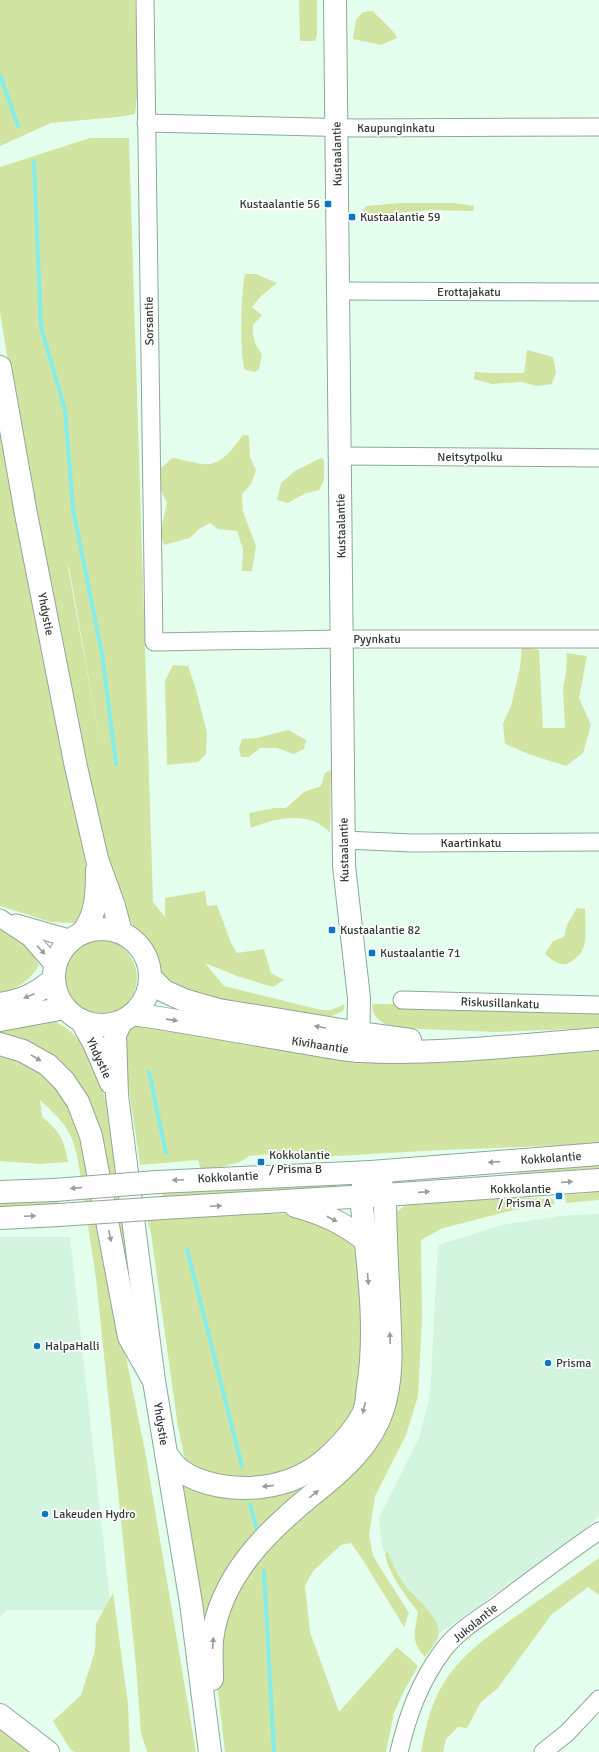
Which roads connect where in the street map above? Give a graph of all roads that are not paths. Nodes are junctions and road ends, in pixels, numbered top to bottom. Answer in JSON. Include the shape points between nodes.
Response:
{"nodes":[{"id":1,"x":145,"y":0,"type":"edge"},
{"id":2,"x":335,"y":0,"type":"edge"},
{"id":3,"x":146,"y":123,"type":"junction"},
{"id":4,"x":336,"y":127,"type":"junction"},
{"id":5,"x":599,"y":127,"type":"edge"},
{"id":6,"x":339,"y":291,"type":"junction"},
{"id":7,"x":599,"y":292,"type":"edge"},
{"id":8,"x":0,"y":367,"type":"edge"},
{"id":9,"x":340,"y":456,"type":"junction"},
{"id":10,"x":599,"y":458,"type":"edge"},
{"id":11,"x":599,"y":638,"type":"edge"},
{"id":12,"x":342,"y":639,"type":"junction"},
{"id":13,"x":154,"y":642,"type":"joint"},
{"id":14,"x":344,"y":840,"type":"junction"},
{"id":15,"x":599,"y":842,"type":"edge"},
{"id":16,"x":97,"y":859,"type":"junction"},
{"id":17,"x":1,"y":918,"type":"edge"},
{"id":18,"x":121,"y":932,"type":"junction"},
{"id":19,"x":77,"y":936,"type":"junction"},
{"id":20,"x":54,"y":973,"type":"junction"},
{"id":21,"x":151,"y":978,"type":"junction"},
{"id":22,"x":402,"y":1000,"type":"dead end"},
{"id":23,"x":0,"y":1004,"type":"edge"},
{"id":24,"x":599,"y":1005,"type":"edge"},
{"id":25,"x":73,"y":1014,"type":"junction"},
{"id":26,"x":127,"y":1018,"type":"junction"},
{"id":27,"x":0,"y":1020,"type":"edge"},
{"id":28,"x":599,"y":1039,"type":"edge"},
{"id":29,"x":359,"y":1042,"type":"junction"},
{"id":30,"x":0,"y":1044,"type":"edge"},
{"id":31,"x":117,"y":1095,"type":"junction"},
{"id":32,"x":599,"y":1154,"type":"edge"},
{"id":33,"x":371,"y":1172,"type":"junction"},
{"id":34,"x":599,"y":1180,"type":"edge"},
{"id":35,"x":0,"y":1192,"type":"edge"},
{"id":36,"x":385,"y":1195,"type":"junction"},
{"id":37,"x":361,"y":1197,"type":"junction"},
{"id":38,"x":282,"y":1202,"type":"junction"},
{"id":39,"x":0,"y":1218,"type":"edge"},
{"id":40,"x":365,"y":1240,"type":"junction"},
{"id":41,"x":154,"y":1381,"type":"junction"},
{"id":42,"x":166,"y":1454,"type":"junction"},
{"id":43,"x":599,"y":1531,"type":"edge"},
{"id":44,"x":599,"y":1699,"type":"edge"},
{"id":45,"x":204,"y":1709,"type":"junction"},
{"id":46,"x":0,"y":1715,"type":"edge"},
{"id":47,"x":48,"y":1752,"type":"edge"},
{"id":48,"x":210,"y":1752,"type":"edge"},
{"id":49,"x":399,"y":1752,"type":"edge"},
{"id":50,"x":543,"y":1752,"type":"edge"}],
"edges":[{"from":1,"to":3,"type":"street","name":"Sorsantie"},
{"from":2,"to":4,"type":"main road","name":"Kustaalantie"},
{"from":3,"to":4,"type":"street","name":"Kaupunginkatu"},
{"from":3,"to":13,"type":"street","name":"Sorsantie"},
{"from":4,"to":5,"type":"street","name":"Kaupunginkatu"},
{"from":4,"to":6,"type":"main road","name":"Kustaalantie"},
{"from":6,"to":7,"type":"street","name":"Erottajakatu"},
{"from":6,"to":9,"type":"main road","name":"Kustaalantie"},
{"from":8,"to":16,"type":"main road","name":"Yhdystie","via":[[32,545]]},
{"from":9,"to":10,"type":"street","name":"Neitsytpolku"},
{"from":9,"to":12,"type":"main road","name":"Kustaalantie"},
{"from":11,"to":12,"type":"street","name":"Pyynkatu"},
{"from":12,"to":13,"type":"street","name":"Pyynkatu"},
{"from":12,"to":14,"type":"main road","name":"Kustaalantie"},
{"from":14,"to":15,"type":"street","name":"Kaartinkatu","via":[[412,843]]},
{"from":14,"to":29,"type":"main road","name":"Kustaalantie","via":[[345,886],[359,998]]},
{"from":16,"to":18,"type":"main road","name":"Yhdystie"},
{"from":16,"to":19,"type":"main road","name":"Yhdystie","via":[[95,906],[89,925]]},
{"from":17,"to":19,"type":"street"},
{"from":17,"to":20,"type":"street","one_way":true,"via":[[30,938]]},
{"from":18,"to":19,"type":"main road","via":[[102,928]]},
{"from":18,"to":21,"type":"main road","via":[[140,946],[150,967]]},
{"from":19,"to":20,"type":"main road","via":[[61,952]]},
{"from":20,"to":23,"type":"main road","one_way":true,"via":[[38,992],[18,1001]]},
{"from":20,"to":25,"type":"main road","via":[[57,995]]},
{"from":21,"to":26,"type":"main road","via":[[142,1004]]},
{"from":29,"to":21,"type":"main road","name":"Kivihaantie","one_way":true,"via":[[184,1000],[164,991]]},
{"from":22,"to":24,"type":"street","name":"Riskusillankatu"},
{"from":25,"to":26,"type":"main road","via":[[98,1025],[114,1024]]},
{"from":25,"to":27,"type":"main road"},
{"from":25,"to":31,"type":"main road","name":"Yhdystie","via":[[94,1043]]},
{"from":26,"to":29,"type":"main road","name":"Kivihaantie","one_way":true},
{"from":26,"to":31,"type":"main road","name":"Yhdystie","via":[[115,1035]]},
{"from":28,"to":29,"type":"main road","name":"Kivihaantie","via":[[509,1047],[399,1052]]},
{"from":30,"to":41,"type":"main road","one_way":true,"via":[[23,1051],[48,1065],[64,1081],[78,1102],[91,1136],[129,1337]]},
{"from":31,"to":41,"type":"main road","name":"Yhdystie"},
{"from":32,"to":33,"type":"main road","name":"Kokkolantie","one_way":true},
{"from":33,"to":35,"type":"main road","name":"Kokkolantie","one_way":true,"bridge":true},
{"from":33,"to":36,"type":"main road","via":[[380,1180]]},
{"from":33,"to":37,"type":"main road","via":[[364,1181]]},
{"from":36,"to":34,"type":"main road","one_way":true},
{"from":36,"to":37,"type":"main road"},
{"from":45,"to":36,"type":"main road","one_way":true,"via":[[212,1684],[212,1640],[219,1611],[236,1575],[262,1539],[340,1473],[359,1452],[383,1409],[391,1377]]},
{"from":37,"to":38,"type":"main road"},
{"from":37,"to":40,"type":"main road"},
{"from":39,"to":38,"type":"main road","one_way":true,"bridge":true},
{"from":38,"to":40,"type":"main road","one_way":true,"via":[[322,1213]]},
{"from":40,"to":42,"type":"main road","one_way":true,"via":[[373,1329],[372,1364],[364,1413],[342,1444],[313,1469],[296,1478],[276,1485],[254,1488],[217,1485],[200,1480],[179,1469]]},
{"from":41,"to":42,"type":"main road","name":"Yhdystie"},
{"from":42,"to":45,"type":"main road","name":"Yhdystie","via":[[191,1603]]},
{"from":43,"to":49,"type":"street","name":"Jukolantie","via":[[466,1628],[445,1648],[416,1696],[407,1718]]},
{"from":44,"to":50,"type":"street","via":[[567,1733]]},
{"from":45,"to":48,"type":"main road","name":"Yhdystie"},
{"from":46,"to":47,"type":"main road"}]}
